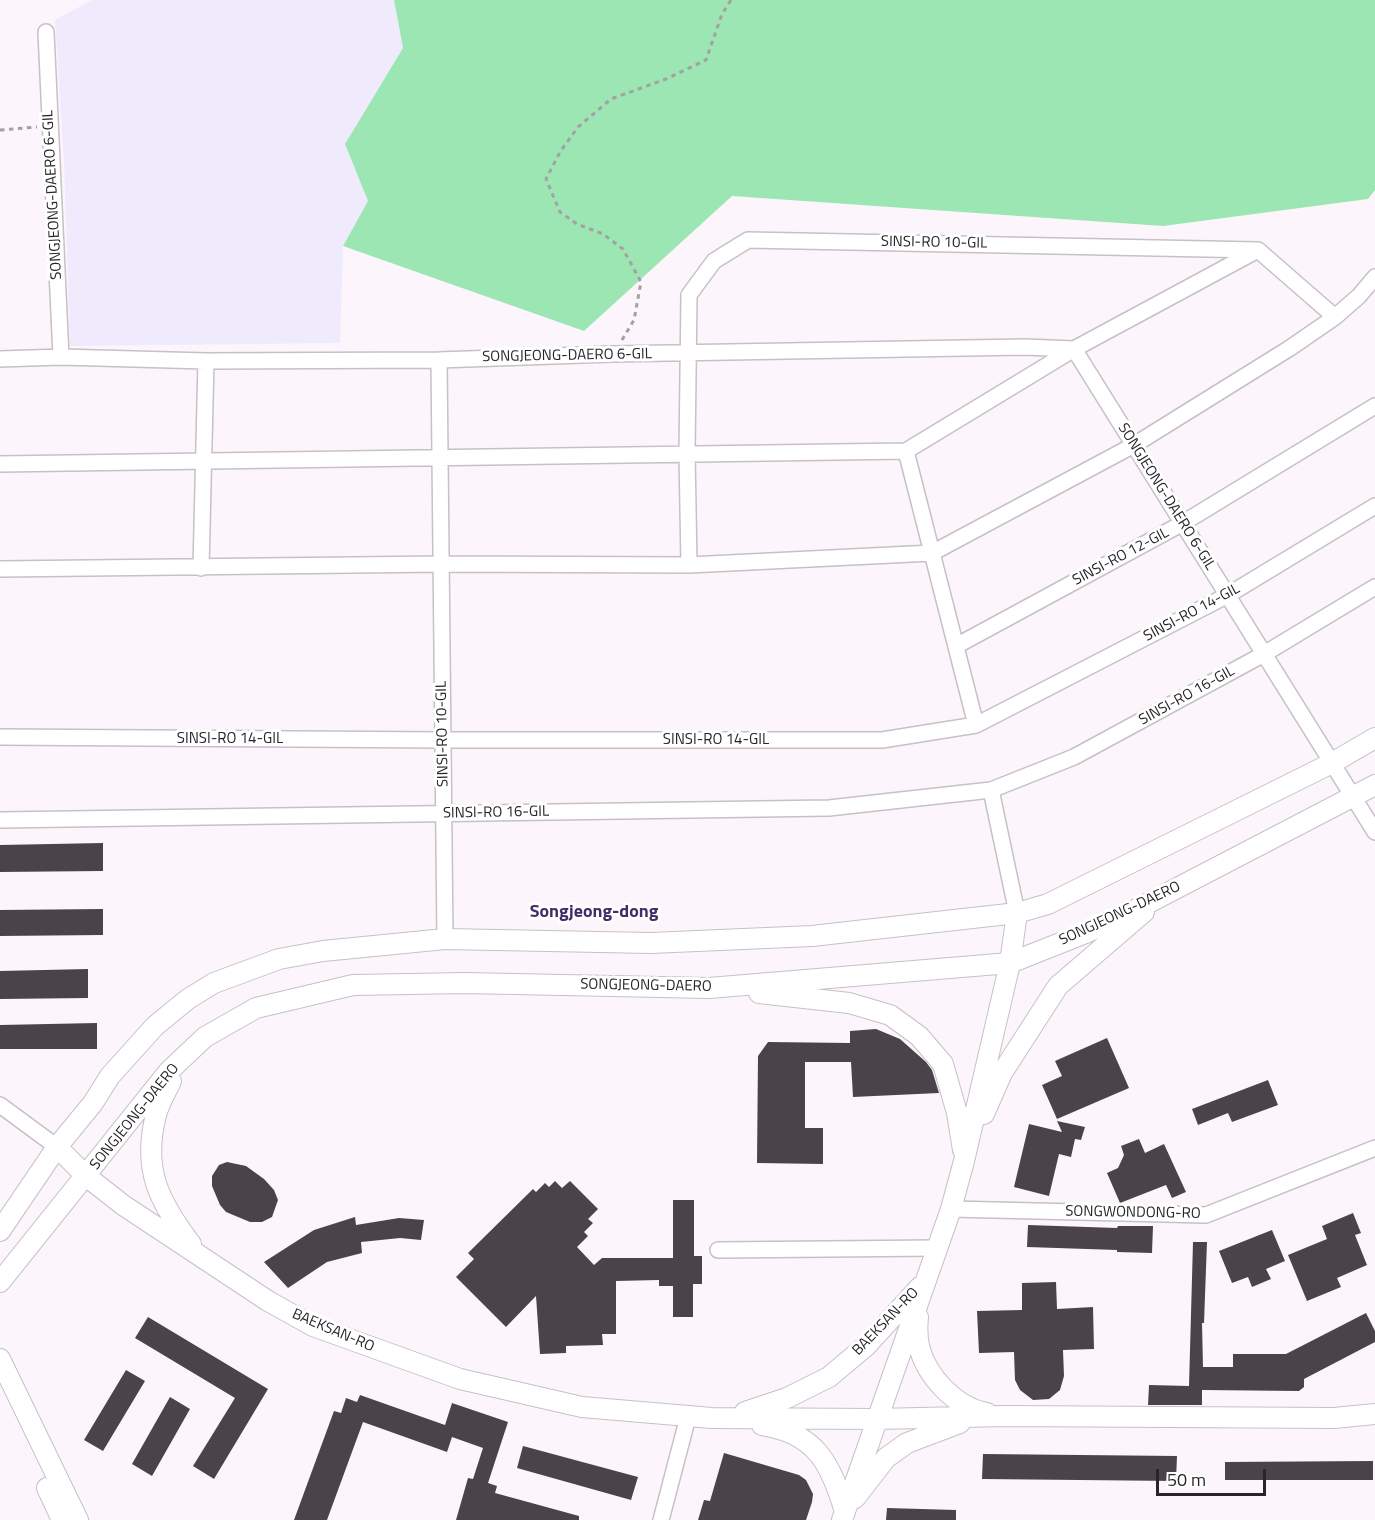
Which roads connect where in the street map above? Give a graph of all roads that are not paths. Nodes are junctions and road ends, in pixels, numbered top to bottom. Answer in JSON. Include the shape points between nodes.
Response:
{"nodes":[{"id":1,"x":46,"y":32,"type":"dead end"},
{"id":2,"x":1258,"y":250,"type":"junction"},
{"id":3,"x":1375,"y":277,"type":"edge"},
{"id":4,"x":1335,"y":317,"type":"junction"},
{"id":5,"x":1074,"y":349,"type":"junction"},
{"id":6,"x":687,"y":354,"type":"junction"},
{"id":7,"x":61,"y":357,"type":"junction"},
{"id":8,"x":0,"y":359,"type":"edge"},
{"id":9,"x":439,"y":360,"type":"junction"},
{"id":10,"x":206,"y":361,"type":"junction"},
{"id":11,"x":1375,"y":406,"type":"edge"},
{"id":12,"x":1134,"y":445,"type":"junction"},
{"id":13,"x":906,"y":451,"type":"junction"},
{"id":14,"x":687,"y":453,"type":"junction"},
{"id":15,"x":440,"y":459,"type":"junction"},
{"id":16,"x":203,"y":463,"type":"junction"},
{"id":17,"x":0,"y":464,"type":"edge"},
{"id":18,"x":1375,"y":506,"type":"edge"},
{"id":19,"x":1183,"y":523,"type":"junction"},
{"id":20,"x":932,"y":553,"type":"junction"},
{"id":21,"x":441,"y":564,"type":"junction"},
{"id":22,"x":689,"y":565,"type":"junction"},
{"id":23,"x":201,"y":568,"type":"junction"},
{"id":24,"x":0,"y":569,"type":"edge"},
{"id":25,"x":1375,"y":587,"type":"edge"},
{"id":26,"x":1228,"y":595,"type":"junction"},
{"id":27,"x":956,"y":646,"type":"junction"},
{"id":28,"x":1264,"y":654,"type":"junction"},
{"id":29,"x":976,"y":725,"type":"junction"},
{"id":30,"x":0,"y":737,"type":"edge"},
{"id":31,"x":1375,"y":738,"type":"edge"},
{"id":32,"x":443,"y":740,"type":"junction"},
{"id":33,"x":1332,"y":763,"type":"junction"},
{"id":34,"x":1375,"y":785,"type":"edge"},
{"id":35,"x":991,"y":790,"type":"junction"},
{"id":36,"x":1354,"y":797,"type":"junction"},
{"id":37,"x":444,"y":814,"type":"junction"},
{"id":38,"x":0,"y":820,"type":"edge"},
{"id":39,"x":1375,"y":832,"type":"edge"},
{"id":40,"x":1164,"y":895,"type":"junction"},
{"id":41,"x":1017,"y":913,"type":"junction"},
{"id":42,"x":445,"y":939,"type":"junction"},
{"id":43,"x":1010,"y":963,"type":"junction"},
{"id":44,"x":709,"y":988,"type":"junction"},
{"id":45,"x":180,"y":1061,"type":"junction"},
{"id":46,"x":0,"y":1105,"type":"edge"},
{"id":47,"x":57,"y":1147,"type":"junction"},
{"id":48,"x":1375,"y":1148,"type":"edge"},
{"id":49,"x":964,"y":1161,"type":"junction"},
{"id":50,"x":86,"y":1176,"type":"junction"},
{"id":51,"x":951,"y":1209,"type":"junction"},
{"id":52,"x":0,"y":1231,"type":"edge"},
{"id":53,"x":937,"y":1248,"type":"junction"},
{"id":54,"x":718,"y":1250,"type":"dead end"},
{"id":55,"x":201,"y":1258,"type":"junction"},
{"id":56,"x":926,"y":1281,"type":"junction"},
{"id":57,"x":0,"y":1282,"type":"edge"},
{"id":58,"x":0,"y":1359,"type":"edge"},
{"id":59,"x":0,"y":1391,"type":"edge"},
{"id":60,"x":1375,"y":1414,"type":"edge"},
{"id":61,"x":1005,"y":1416,"type":"junction"},
{"id":62,"x":688,"y":1417,"type":"junction"},
{"id":63,"x":712,"y":1418,"type":"junction"},
{"id":64,"x":877,"y":1419,"type":"junction"},
{"id":65,"x":843,"y":1516,"type":"edge"},
{"id":66,"x":62,"y":1520,"type":"edge"},
{"id":67,"x":78,"y":1520,"type":"edge"},
{"id":68,"x":661,"y":1520,"type":"edge"}],
"edges":[{"from":1,"to":7,"type":"street","name":"SONGJEONG-DAERO 6-GIL"},
{"from":2,"to":4,"type":"street"},
{"from":2,"to":5,"type":"street","name":"SONGJEONG-DAERO 6-GIL"},
{"from":2,"to":6,"type":"street","name":"SINSI-RO 10-GIL","via":[[748,240],[714,261],[690,295]]},
{"from":3,"to":4,"type":"street"},
{"from":4,"to":12,"type":"street"},
{"from":5,"to":6,"type":"street","name":"SONGJEONG-DAERO 6-GIL"},
{"from":5,"to":12,"type":"street","name":"SONGJEONG-DAERO 6-GIL"},
{"from":5,"to":13,"type":"street","name":"SONGJEONG-DAERO 6-GIL"},
{"from":6,"to":9,"type":"street","name":"SONGJEONG-DAERO 6-GIL"},
{"from":6,"to":14,"type":"street","name":"SINSI-RO 10-GIL"},
{"from":7,"to":8,"type":"street","name":"SONGJEONG-DAERO 6-GIL"},
{"from":7,"to":10,"type":"street","name":"SONGJEONG-DAERO 6-GIL"},
{"from":9,"to":10,"type":"street","name":"SONGJEONG-DAERO 6-GIL"},
{"from":9,"to":15,"type":"street","name":"SINSI-RO 10-GIL"},
{"from":10,"to":16,"type":"street"},
{"from":11,"to":19,"type":"street","name":"SINSI-RO 12-GIL"},
{"from":12,"to":19,"type":"street","name":"SONGJEONG-DAERO 6-GIL"},
{"from":12,"to":20,"type":"street"},
{"from":13,"to":14,"type":"street"},
{"from":13,"to":20,"type":"street"},
{"from":14,"to":15,"type":"street"},
{"from":14,"to":22,"type":"street","name":"SINSI-RO 10-GIL"},
{"from":15,"to":16,"type":"street"},
{"from":15,"to":21,"type":"street","name":"SINSI-RO 10-GIL"},
{"from":16,"to":17,"type":"street"},
{"from":16,"to":23,"type":"street"},
{"from":18,"to":26,"type":"street","name":"SINSI-RO 14-GIL"},
{"from":19,"to":26,"type":"street","name":"SONGJEONG-DAERO 6-GIL"},
{"from":19,"to":27,"type":"street","name":"SINSI-RO 12-GIL"},
{"from":20,"to":22,"type":"street"},
{"from":20,"to":27,"type":"street"},
{"from":21,"to":22,"type":"street"},
{"from":21,"to":23,"type":"street"},
{"from":21,"to":32,"type":"street","name":"SINSI-RO 10-GIL"},
{"from":23,"to":24,"type":"street"},
{"from":25,"to":28,"type":"street","name":"SINSI-RO 16-GIL"},
{"from":26,"to":28,"type":"street","name":"SONGJEONG-DAERO 6-GIL"},
{"from":26,"to":29,"type":"street","name":"SINSI-RO 14-GIL"},
{"from":27,"to":29,"type":"street"},
{"from":28,"to":33,"type":"street","name":"SONGJEONG-DAERO 6-GIL"},
{"from":28,"to":35,"type":"street","name":"SINSI-RO 16-GIL","via":[[1074,757]]},
{"from":29,"to":32,"type":"street","name":"SINSI-RO 14-GIL","via":[[882,740]]},
{"from":30,"to":32,"type":"street","name":"SINSI-RO 14-GIL"},
{"from":31,"to":33,"type":"street"},
{"from":32,"to":37,"type":"street","name":"SINSI-RO 10-GIL"},
{"from":33,"to":36,"type":"street","name":"SONGJEONG-DAERO 6-GIL"},
{"from":33,"to":41,"type":"street","via":[[1048,904]]},
{"from":34,"to":36,"type":"street","name":"SONGJEONG-DAERO"},
{"from":35,"to":37,"type":"street","name":"SINSI-RO 16-GIL","via":[[829,808]]},
{"from":35,"to":41,"type":"street"},
{"from":36,"to":39,"type":"street","name":"SONGJEONG-DAERO 6-GIL"},
{"from":36,"to":40,"type":"street","name":"SONGJEONG-DAERO"},
{"from":37,"to":38,"type":"street","name":"SINSI-RO 16-GIL"},
{"from":37,"to":42,"type":"street","name":"SINSI-RO 10-GIL"},
{"from":40,"to":43,"type":"street","name":"SONGJEONG-DAERO","via":[[1088,932]]},
{"from":40,"to":49,"type":"street","via":[[1059,986],[1002,1073]]},
{"from":41,"to":42,"type":"street","via":[[812,936],[651,943]]},
{"from":41,"to":43,"type":"street"},
{"from":42,"to":47,"type":"street","via":[[279,958],[214,983],[155,1026],[110,1076]]},
{"from":43,"to":44,"type":"street","name":"SONGJEONG-DAERO"},
{"from":43,"to":49,"type":"street"},
{"from":44,"to":45,"type":"street","name":"SONGJEONG-DAERO","via":[[353,985],[256,1008],[205,1037]]},
{"from":44,"to":49,"type":"street","via":[[849,1003],[890,1015],[919,1036],[943,1064],[957,1113]]},
{"from":45,"to":50,"type":"street","name":"SONGJEONG-DAERO"},
{"from":45,"to":55,"type":"street","via":[[156,1113],[151,1163],[155,1186],[170,1217]]},
{"from":46,"to":47,"type":"street","name":"BAEKSAN-RO"},
{"from":47,"to":50,"type":"street","name":"BAEKSAN-RO"},
{"from":47,"to":52,"type":"street"},
{"from":48,"to":51,"type":"street","name":"SONGWONDONG-RO","via":[[1206,1215]]},
{"from":49,"to":51,"type":"street"},
{"from":50,"to":55,"type":"street","name":"BAEKSAN-RO"},
{"from":50,"to":57,"type":"street","name":"SONGJEONG-DAERO"},
{"from":51,"to":53,"type":"street"},
{"from":53,"to":54,"type":"street"},
{"from":53,"to":56,"type":"street"},
{"from":55,"to":62,"type":"street","name":"BAEKSAN-RO","via":[[313,1326],[459,1379],[582,1407]]},
{"from":56,"to":61,"type":"street","name":"BAEKSAN-RO","via":[[917,1333],[927,1366],[948,1393],[966,1405]]},
{"from":56,"to":63,"type":"street","name":"BAEKSAN-RO","via":[[866,1346],[829,1377],[752,1411]]},
{"from":56,"to":64,"type":"street"},
{"from":58,"to":67,"type":"street"},
{"from":59,"to":66,"type":"street"},
{"from":60,"to":61,"type":"street","name":"BAEKSAN-RO","via":[[1334,1418]]},
{"from":61,"to":64,"type":"street","name":"BAEKSAN-RO"},
{"from":61,"to":65,"type":"street","name":"BAEKSAN-RO","via":[[965,1422],[907,1443],[886,1458]]},
{"from":62,"to":63,"type":"street","name":"BAEKSAN-RO"},
{"from":62,"to":68,"type":"street"},
{"from":63,"to":64,"type":"street","name":"BAEKSAN-RO"},
{"from":63,"to":65,"type":"street","name":"BAEKSAN-RO","via":[[771,1427],[811,1446],[823,1457],[835,1480]]},
{"from":64,"to":65,"type":"street"}]}
